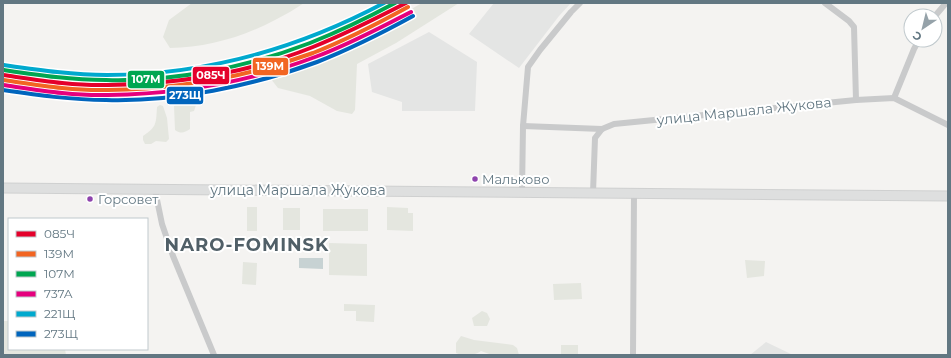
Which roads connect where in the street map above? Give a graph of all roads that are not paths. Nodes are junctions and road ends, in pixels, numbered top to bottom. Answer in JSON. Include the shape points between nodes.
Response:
{"nodes":[{"id":1,"x":580,"y":3,"type":"edge"},
{"id":2,"x":825,"y":3,"type":"edge"},
{"id":3,"x":915,"y":48,"type":"edge"},
{"id":4,"x":894,"y":98,"type":"junction"},
{"id":5,"x":856,"y":100,"type":"junction"},
{"id":6,"x":948,"y":125,"type":"edge"},
{"id":7,"x":523,"y":126,"type":"junction"},
{"id":8,"x":602,"y":129,"type":"junction"},
{"id":9,"x":3,"y":188,"type":"edge"},
{"id":10,"x":155,"y":190,"type":"junction"},
{"id":11,"x":522,"y":192,"type":"junction"},
{"id":12,"x":593,"y":193,"type":"junction"},
{"id":13,"x":634,"y":194,"type":"junction"},
{"id":14,"x":948,"y":196,"type":"edge"},
{"id":15,"x":214,"y":355,"type":"edge"},
{"id":16,"x":633,"y":355,"type":"edge"}],
"edges":[{"from":1,"to":7,"type":"street","via":[[528,67]]},
{"from":2,"to":5,"type":"street","via":[[854,27]]},
{"from":3,"to":4,"type":"street"},
{"from":4,"to":5,"type":"street","name":"улица Маршала Жукова"},
{"from":4,"to":6,"type":"street","name":"улица Маршала Жукова"},
{"from":5,"to":8,"type":"street","name":"улица Маршала Жукова","via":[[614,124]]},
{"from":7,"to":8,"type":"street","name":"улица Маршала Жукова"},
{"from":7,"to":11,"type":"street"},
{"from":8,"to":12,"type":"street","via":[[595,138]]},
{"from":9,"to":10,"type":"main road","name":"улица Маршала Жукова"},
{"from":10,"to":11,"type":"main road","name":"улица Маршала Жукова"},
{"from":10,"to":15,"type":"street","via":[[162,224],[173,256]]},
{"from":11,"to":12,"type":"main road","name":"улица Маршала Жукова"},
{"from":12,"to":13,"type":"main road","name":"улица Маршала Жукова"},
{"from":13,"to":14,"type":"main road","name":"улица Маршала Жукова"},
{"from":13,"to":16,"type":"street"}]}
